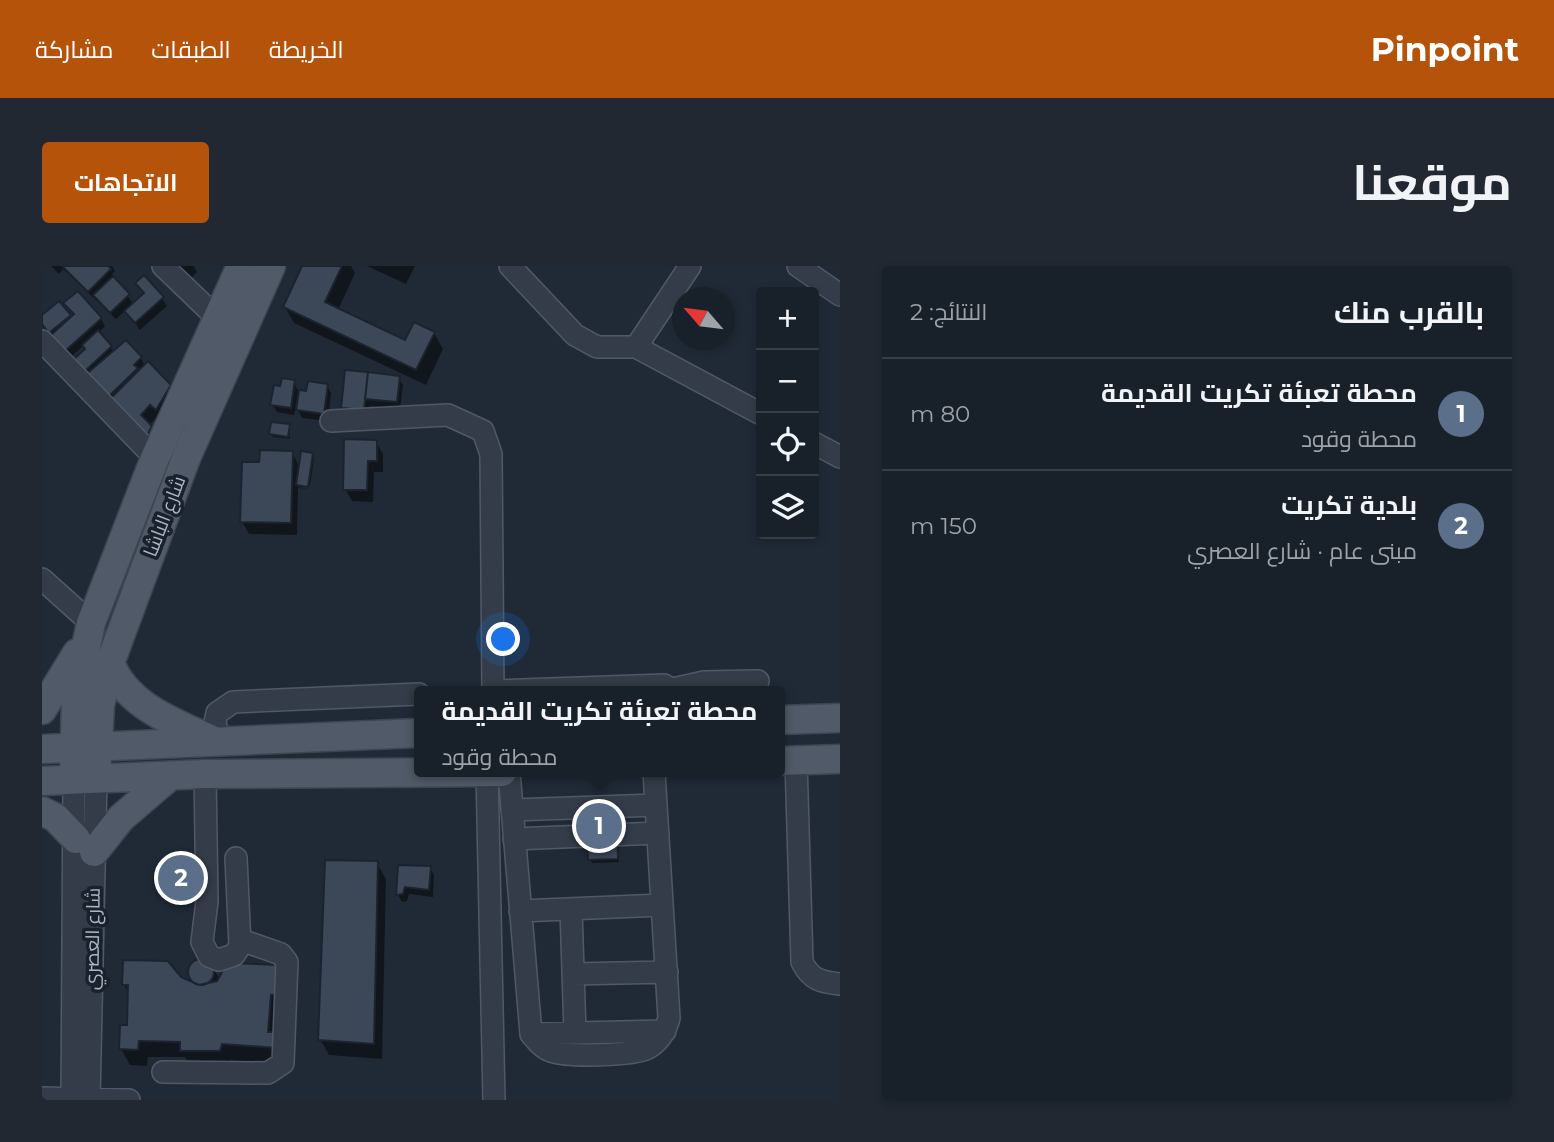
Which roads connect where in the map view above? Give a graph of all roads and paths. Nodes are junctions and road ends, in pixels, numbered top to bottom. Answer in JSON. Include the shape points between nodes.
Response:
{"nodes":[{"id":1,"x":163,"y":266,"type":"edge"},
{"id":2,"x":241,"y":266,"type":"edge"},
{"id":3,"x":271,"y":266,"type":"edge"},
{"id":4,"x":510,"y":266,"type":"edge"},
{"id":5,"x":690,"y":266,"type":"edge"},
{"id":6,"x":798,"y":266,"type":"edge"},
{"id":7,"x":840,"y":295,"type":"edge"},
{"id":8,"x":217,"y":318,"type":"junction"},
{"id":9,"x":42,"y":341,"type":"edge"},
{"id":10,"x":636,"y":347,"type":"junction"},
{"id":11,"x":759,"y":413,"type":"edge"},
{"id":12,"x":331,"y":421,"type":"dead end"},
{"id":13,"x":819,"y":446,"type":"edge"},
{"id":14,"x":840,"y":457,"type":"edge"},
{"id":15,"x":155,"y":458,"type":"junction"},
{"id":16,"x":42,"y":579,"type":"edge"},
{"id":17,"x":88,"y":633,"type":"junction"},
{"id":18,"x":110,"y":663,"type":"junction"},
{"id":19,"x":758,"y":681,"type":"dead end"},
{"id":20,"x":495,"y":686,"type":"edge"},
{"id":21,"x":632,"y":686,"type":"edge"},
{"id":22,"x":663,"y":686,"type":"edge"},
{"id":23,"x":689,"y":686,"type":"edge"},
{"id":24,"x":414,"y":694,"type":"edge"},
{"id":25,"x":42,"y":710,"type":"edge"},
{"id":26,"x":840,"y":718,"type":"edge"},
{"id":27,"x":785,"y":720,"type":"edge"},
{"id":28,"x":414,"y":733,"type":"edge"},
{"id":29,"x":217,"y":741,"type":"junction"},
{"id":30,"x":85,"y":748,"type":"junction"},
{"id":31,"x":42,"y":749,"type":"edge"},
{"id":32,"x":840,"y":760,"type":"edge"},
{"id":33,"x":788,"y":761,"type":"edge"},
{"id":34,"x":414,"y":773,"type":"edge"},
{"id":35,"x":205,"y":775,"type":"junction"},
{"id":36,"x":170,"y":776,"type":"junction"},
{"id":37,"x":487,"y":777,"type":"edge"},
{"id":38,"x":509,"y":777,"type":"edge"},
{"id":39,"x":654,"y":777,"type":"edge"},
{"id":40,"x":85,"y":778,"type":"junction"},
{"id":41,"x":42,"y":780,"type":"edge"},
{"id":42,"x":656,"y":805,"type":"junction"},
{"id":43,"x":512,"y":810,"type":"junction"},
{"id":44,"x":42,"y":811,"type":"edge"},
{"id":45,"x":658,"y":832,"type":"junction"},
{"id":46,"x":488,"y":833,"type":"junction"},
{"id":47,"x":514,"y":835,"type":"junction"},
{"id":48,"x":85,"y":845,"type":"junction"},
{"id":49,"x":236,"y":858,"type":"dead end"},
{"id":50,"x":662,"y":905,"type":"junction"},
{"id":51,"x":571,"y":909,"type":"junction"},
{"id":52,"x":520,"y":911,"type":"junction"},
{"id":53,"x":241,"y":940,"type":"junction"},
{"id":54,"x":667,"y":972,"type":"junction"},
{"id":55,"x":573,"y":974,"type":"junction"},
{"id":56,"x":840,"y":985,"type":"edge"},
{"id":57,"x":665,"y":1031,"type":"junction"},
{"id":58,"x":575,"y":1033,"type":"junction"},
{"id":59,"x":531,"y":1034,"type":"junction"},
{"id":60,"x":163,"y":1072,"type":"dead end"},
{"id":61,"x":42,"y":1098,"type":"edge"},
{"id":62,"x":80,"y":1099,"type":"edge"},
{"id":63,"x":129,"y":1100,"type":"edge"},
{"id":64,"x":495,"y":1100,"type":"edge"}],
"edges":[{"from":1,"to":8,"type":"street"},
{"from":2,"to":8,"type":"main road"},
{"from":3,"to":18,"type":"main road","name":"شارع الباشا","via":[[181,470]]},
{"from":4,"to":10,"type":"street","via":[[588,344]]},
{"from":5,"to":10,"type":"street"},
{"from":6,"to":7,"type":"street"},
{"from":8,"to":15,"type":"main road"},
{"from":9,"to":15,"type":"street"},
{"from":10,"to":11,"type":"street"},
{"from":12,"to":20,"type":"street","via":[[448,415],[483,431],[491,454]]},
{"from":13,"to":14,"type":"street"},
{"from":15,"to":17,"type":"main road"},
{"from":16,"to":17,"type":"street"},
{"from":17,"to":25,"type":"main road"},
{"from":17,"to":30,"type":"main road","via":[[76,695]]},
{"from":18,"to":29,"type":"main road","via":[[122,687],[141,704]]},
{"from":18,"to":30,"type":"main road","name":"شارع الباشا"},
{"from":19,"to":23,"type":"street"},
{"from":21,"to":22,"type":"street"},
{"from":24,"to":29,"type":"street","via":[[233,702],[220,708],[215,717]]},
{"from":26,"to":27,"type":"main road"},
{"from":28,"to":29,"type":"main road"},
{"from":29,"to":30,"type":"main road"},
{"from":30,"to":31,"type":"main road"},
{"from":30,"to":40,"type":"main road","name":"شارع الباشا"},
{"from":32,"to":33,"type":"main road"},
{"from":33,"to":56,"type":"street","via":[[802,962],[818,982]]},
{"from":34,"to":35,"type":"main road"},
{"from":35,"to":36,"type":"main road"},
{"from":35,"to":53,"type":"street","via":[[206,917],[202,942],[209,956],[219,960],[234,955]]},
{"from":36,"to":40,"type":"main road"},
{"from":36,"to":48,"type":"main road"},
{"from":37,"to":46,"type":"street"},
{"from":38,"to":43,"type":"street"},
{"from":39,"to":42,"type":"street"},
{"from":40,"to":41,"type":"main road"},
{"from":40,"to":48,"type":"street","name":"شارع العصري"},
{"from":42,"to":43,"type":"street"},
{"from":42,"to":45,"type":"street"},
{"from":43,"to":47,"type":"street"},
{"from":44,"to":48,"type":"main road"},
{"from":45,"to":47,"type":"street"},
{"from":45,"to":50,"type":"street"},
{"from":46,"to":47,"type":"street"},
{"from":46,"to":64,"type":"street"},
{"from":47,"to":52,"type":"street"},
{"from":48,"to":62,"type":"street","name":"شارع العصري"},
{"from":49,"to":53,"type":"street"},
{"from":50,"to":51,"type":"street"},
{"from":50,"to":54,"type":"street"},
{"from":51,"to":52,"type":"street"},
{"from":51,"to":55,"type":"street"},
{"from":52,"to":59,"type":"street"},
{"from":53,"to":60,"type":"street","via":[[281,954],[287,962],[283,1063],[268,1073]]},
{"from":54,"to":55,"type":"street"},
{"from":54,"to":57,"type":"street"},
{"from":55,"to":58,"type":"street"},
{"from":57,"to":58,"type":"street"},
{"from":57,"to":59,"type":"street","via":[[649,1047],[627,1053],[552,1051]]},
{"from":58,"to":59,"type":"street"},
{"from":61,"to":62,"type":"street"},
{"from":62,"to":63,"type":"street"}]}
